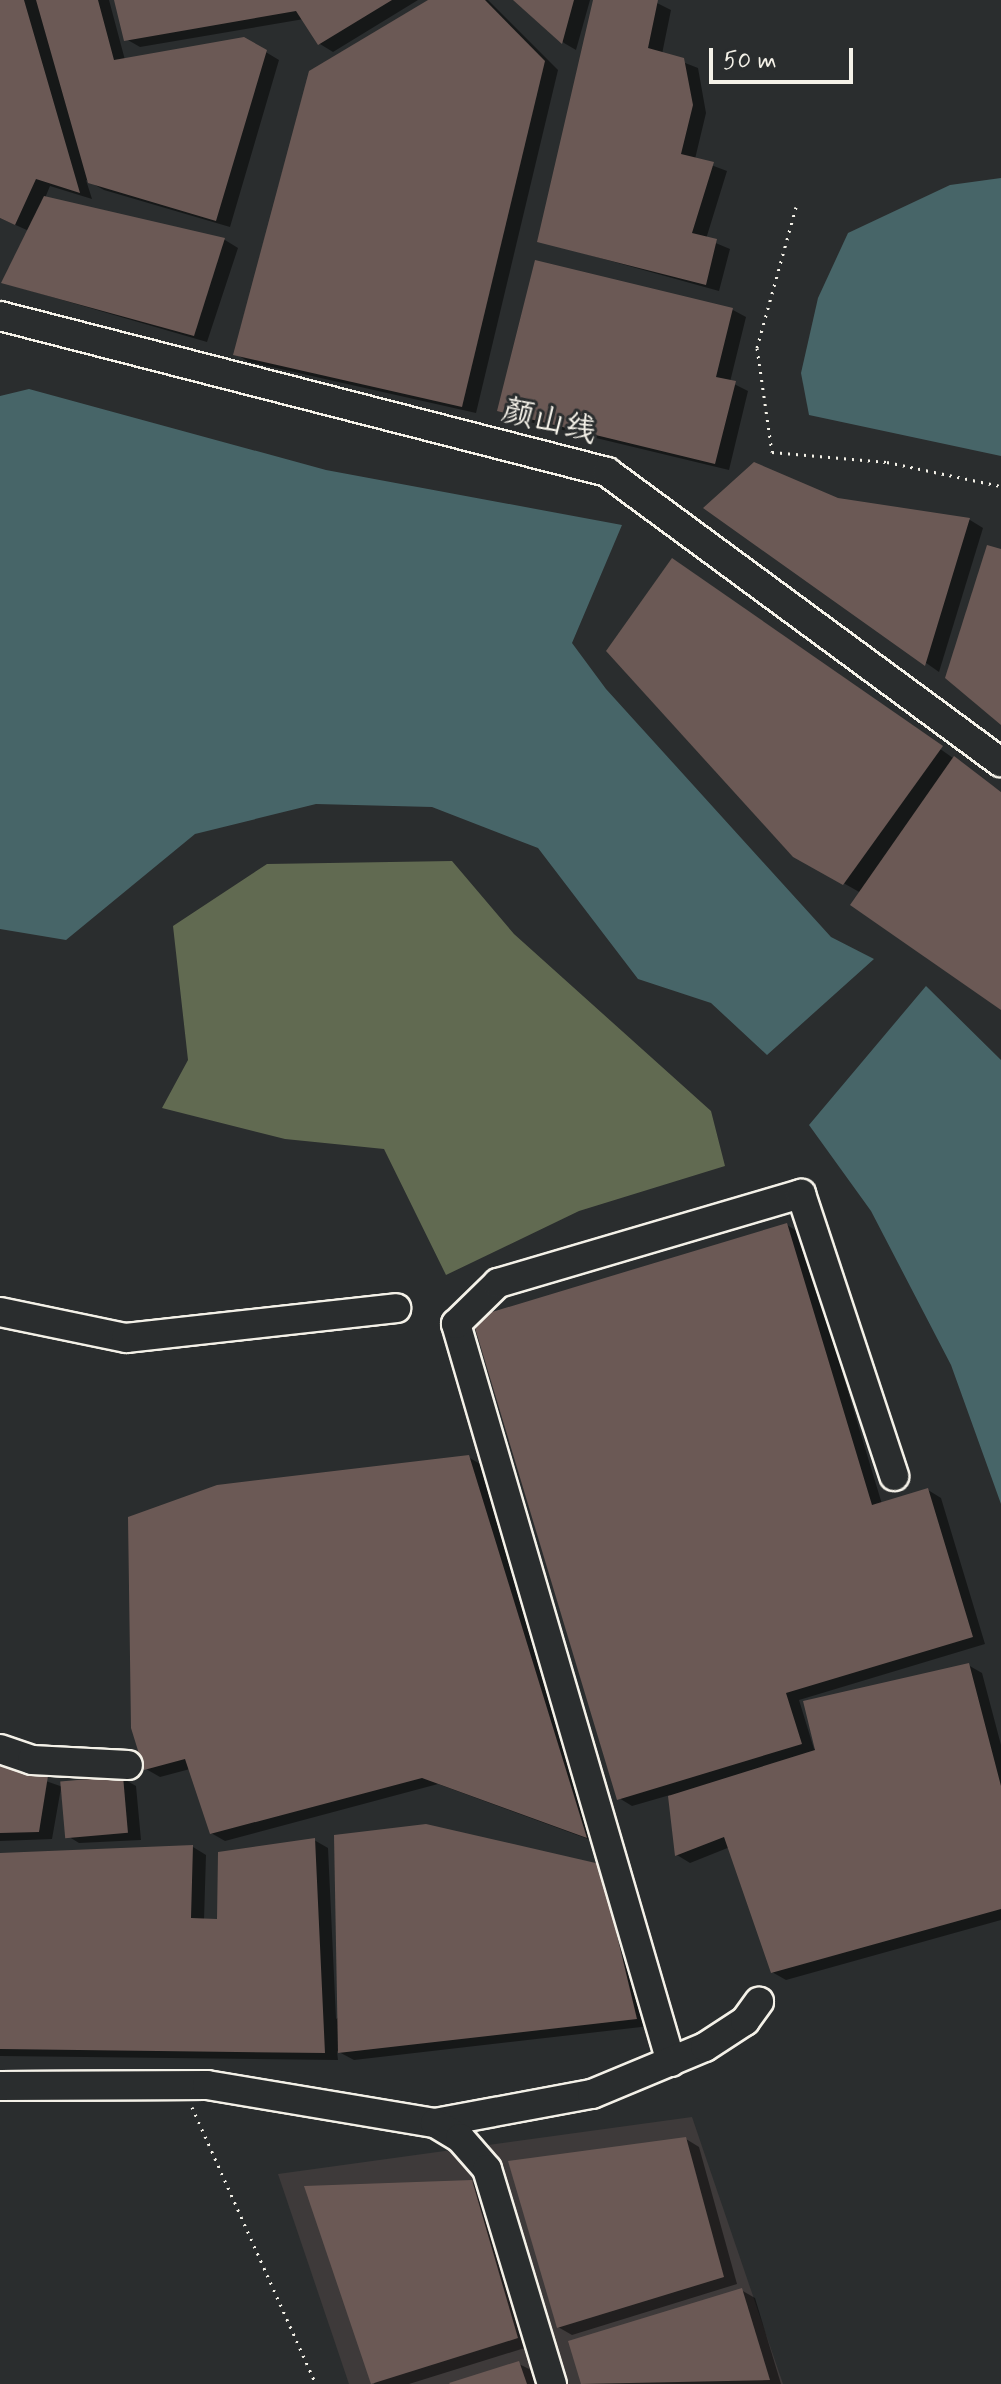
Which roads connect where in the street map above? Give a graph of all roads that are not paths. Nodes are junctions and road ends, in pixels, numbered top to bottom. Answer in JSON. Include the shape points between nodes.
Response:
{"nodes":[{"id":1,"x":0,"y":316,"type":"edge"},
{"id":2,"x":1001,"y":762,"type":"edge"},
{"id":3,"x":396,"y":1308,"type":"dead end"},
{"id":4,"x":0,"y":1312,"type":"edge"},
{"id":5,"x":894,"y":1476,"type":"dead end"},
{"id":6,"x":0,"y":1749,"type":"edge"},
{"id":7,"x":128,"y":1765,"type":"dead end"},
{"id":8,"x":759,"y":2002,"type":"dead end"},
{"id":9,"x":671,"y":2062,"type":"junction"},
{"id":10,"x":0,"y":2086,"type":"edge"},
{"id":11,"x":435,"y":2123,"type":"junction"},
{"id":12,"x":552,"y":2384,"type":"edge"}],
"edges":[{"from":1,"to":2,"type":"street","name":"颜山线","via":[[607,472]]},
{"from":3,"to":4,"type":"street","via":[[126,1338]]},
{"from":5,"to":9,"type":"street","via":[[801,1194],[498,1283],[456,1324]]},
{"from":6,"to":7,"type":"street","via":[[32,1760]]},
{"from":8,"to":9,"type":"street","via":[[732,2030]]},
{"from":9,"to":11,"type":"street","via":[[592,2094]]},
{"from":10,"to":11,"type":"street","via":[[184,2085]]},
{"from":11,"to":12,"type":"street","via":[[460,2138],[487,2169]]}]}
